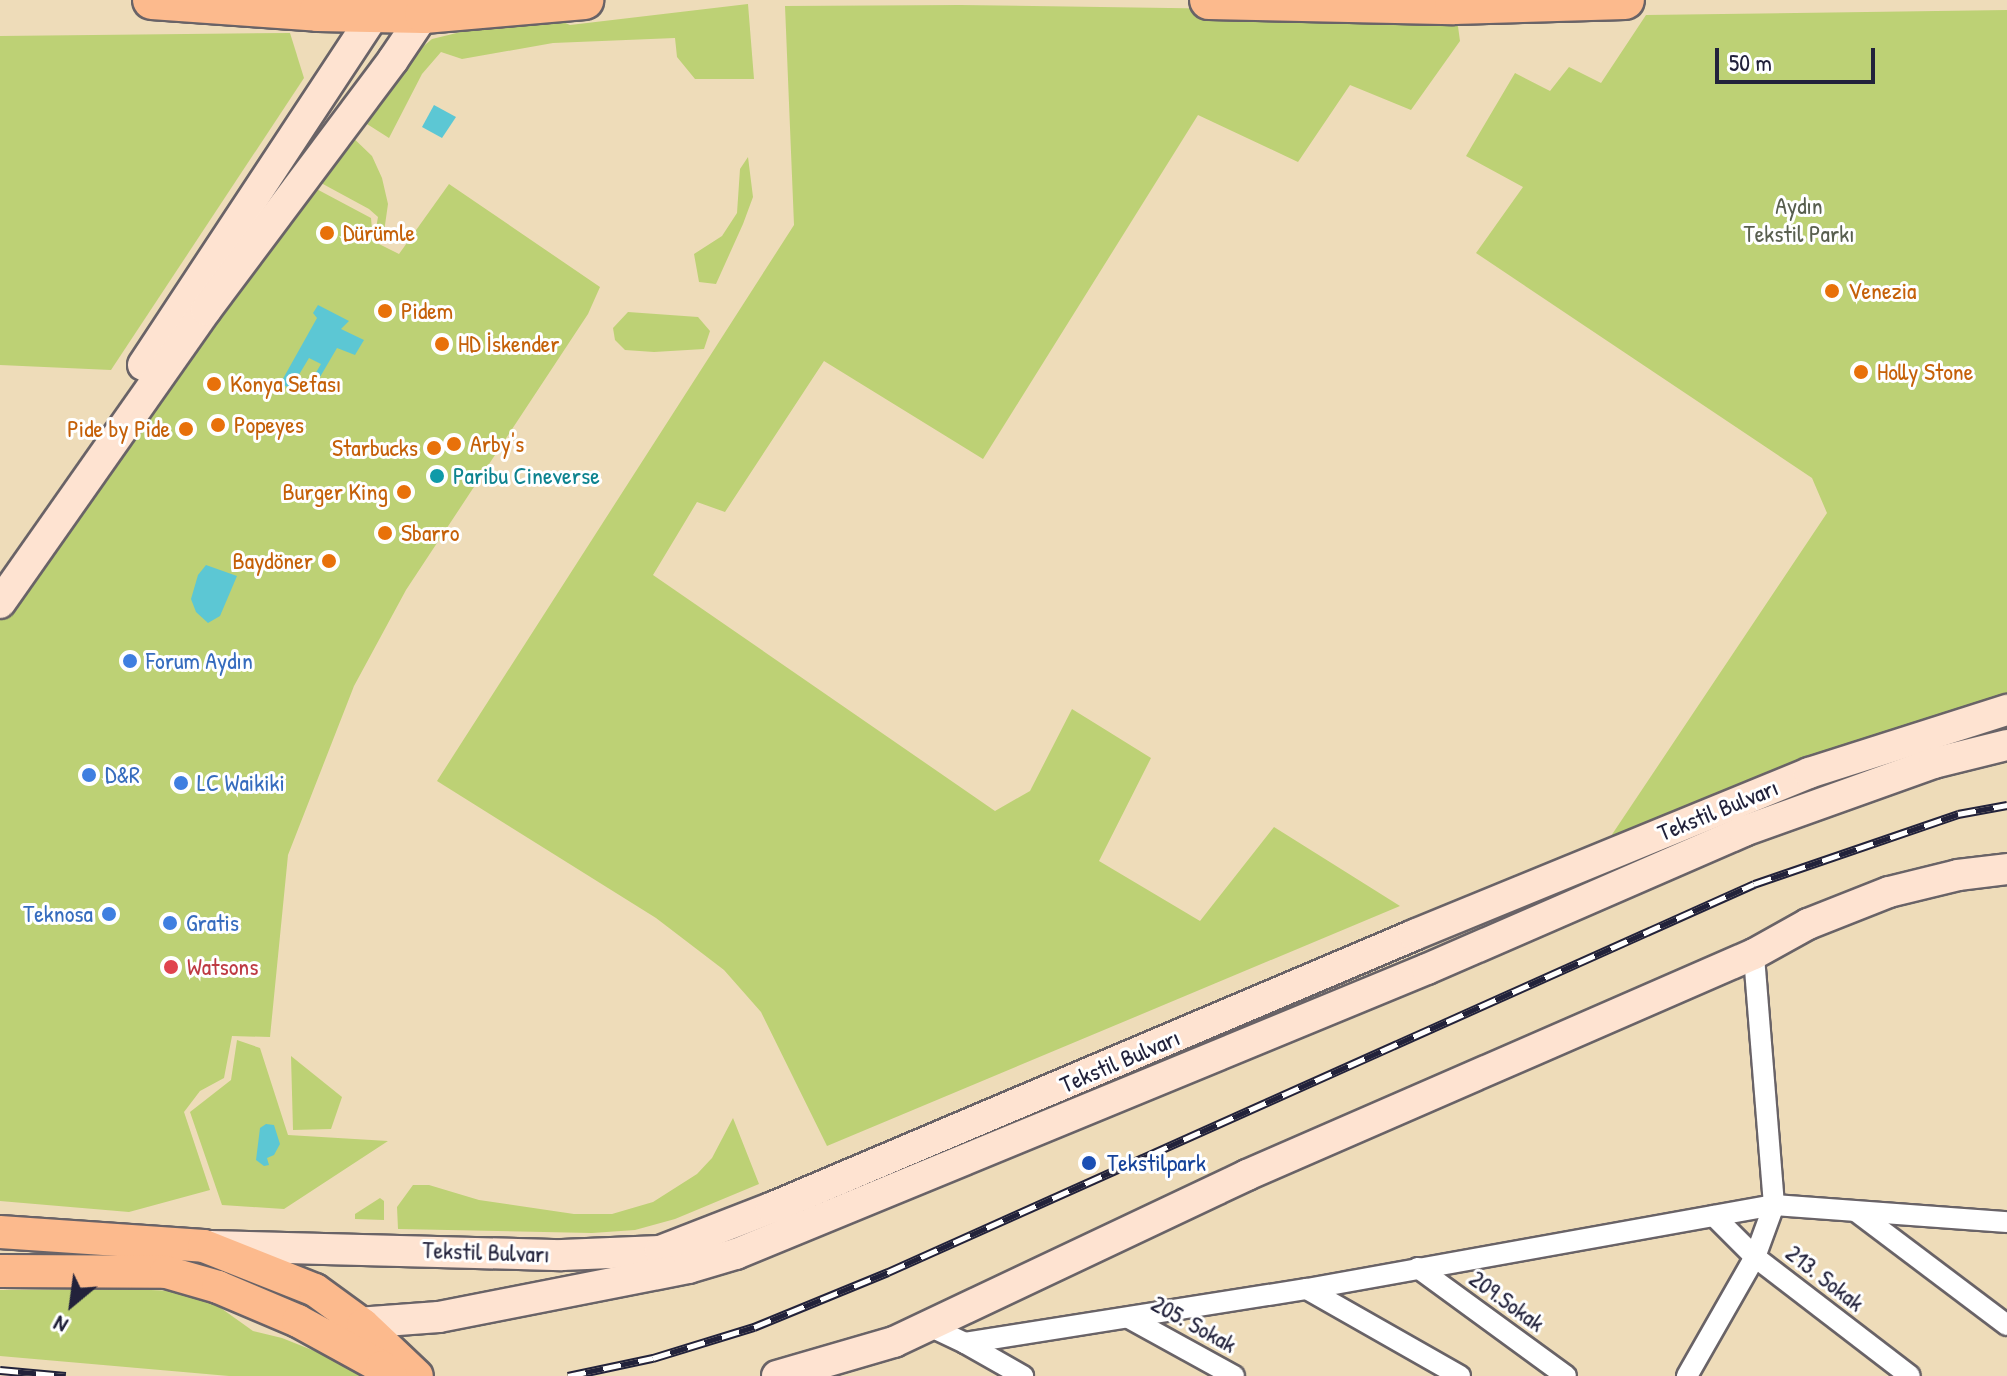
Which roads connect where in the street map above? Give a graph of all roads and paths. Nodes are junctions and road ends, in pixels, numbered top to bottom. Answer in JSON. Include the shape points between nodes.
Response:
{"nodes":[{"id":1,"x":152,"y":0,"type":"edge"},
{"id":2,"x":584,"y":0,"type":"edge"},
{"id":3,"x":1209,"y":0,"type":"edge"},
{"id":4,"x":1625,"y":0,"type":"edge"},
{"id":5,"x":370,"y":6,"type":"edge"},
{"id":6,"x":430,"y":7,"type":"edge"},
{"id":7,"x":74,"y":484,"type":"junction"},
{"id":8,"x":0,"y":572,"type":"edge"},
{"id":9,"x":0,"y":603,"type":"edge"},
{"id":10,"x":2007,"y":710,"type":"edge"},
{"id":11,"x":2007,"y":745,"type":"edge"},
{"id":12,"x":2007,"y":869,"type":"edge"},
{"id":13,"x":1754,"y":954,"type":"junction"},
{"id":14,"x":1774,"y":1205,"type":"junction"},
{"id":15,"x":1857,"y":1212,"type":"junction"},
{"id":16,"x":1714,"y":1216,"type":"junction"},
{"id":17,"x":2007,"y":1222,"type":"edge"},
{"id":18,"x":0,"y":1232,"type":"edge"},
{"id":19,"x":204,"y":1246,"type":"junction"},
{"id":20,"x":562,"y":1255,"type":"junction"},
{"id":21,"x":1755,"y":1257,"type":"junction"},
{"id":22,"x":1418,"y":1268,"type":"junction"},
{"id":23,"x":0,"y":1271,"type":"edge"},
{"id":24,"x":1307,"y":1289,"type":"junction"},
{"id":25,"x":567,"y":1292,"type":"junction"},
{"id":26,"x":439,"y":1317,"type":"junction"},
{"id":27,"x":1129,"y":1318,"type":"junction"},
{"id":28,"x":298,"y":1321,"type":"junction"},
{"id":29,"x":363,"y":1325,"type":"junction"},
{"id":30,"x":927,"y":1325,"type":"junction"},
{"id":31,"x":2007,"y":1325,"type":"edge"},
{"id":32,"x":965,"y":1343,"type":"junction"},
{"id":33,"x":405,"y":1373,"type":"edge"},
{"id":34,"x":779,"y":1376,"type":"edge"},
{"id":35,"x":1023,"y":1376,"type":"edge"},
{"id":36,"x":1234,"y":1376,"type":"edge"},
{"id":37,"x":1460,"y":1376,"type":"edge"},
{"id":38,"x":1566,"y":1376,"type":"edge"},
{"id":39,"x":1687,"y":1376,"type":"edge"},
{"id":40,"x":1910,"y":1376,"type":"edge"}],
"edges":[{"from":1,"to":5,"type":"highway"},
{"from":2,"to":6,"type":"highway"},
{"from":3,"to":4,"type":"highway","via":[[1454,5]]},
{"from":5,"to":6,"type":"highway"},
{"from":5,"to":7,"type":"main road"},
{"from":6,"to":7,"type":"main road"},
{"from":7,"to":8,"type":"main road"},
{"from":7,"to":9,"type":"main road"},
{"from":10,"to":20,"type":"main road","name":"Tekstil Bulvarı","via":[[1766,790],[714,1231],[660,1251]]},
{"from":11,"to":25,"type":"main road","name":"Tekstil Bulvarı","via":[[1934,763],[1744,831],[1427,969],[736,1254]]},
{"from":12,"to":13,"type":"main road","via":[[1889,892],[1808,924]]},
{"from":13,"to":14,"type":"street"},
{"from":13,"to":30,"type":"main road","via":[[1247,1175]]},
{"from":14,"to":15,"type":"street"},
{"from":14,"to":16,"type":"street"},
{"from":14,"to":21,"type":"street"},
{"from":15,"to":17,"type":"street"},
{"from":15,"to":31,"type":"street"},
{"from":16,"to":21,"type":"street","name":"213. Sokak"},
{"from":16,"to":22,"type":"street"},
{"from":18,"to":19,"type":"main road"},
{"from":19,"to":20,"type":"main road","name":"Tekstil Bulvarı"},
{"from":19,"to":29,"type":"main road","via":[[315,1290]]},
{"from":20,"to":25,"type":"main road","via":[[571,1275]]},
{"from":21,"to":39,"type":"street"},
{"from":21,"to":40,"type":"street","name":"213. Sokak"},
{"from":22,"to":24,"type":"street"},
{"from":22,"to":38,"type":"street","name":"209.Sokak"},
{"from":23,"to":28,"type":"main road","via":[[166,1272],[218,1287]]},
{"from":24,"to":27,"type":"street"},
{"from":24,"to":37,"type":"street"},
{"from":25,"to":26,"type":"main road","name":"Tekstil Bulvarı"},
{"from":26,"to":29,"type":"main road","name":"Tekstil Bulvarı"},
{"from":26,"to":33,"type":"main road","via":[[415,1335]]},
{"from":27,"to":32,"type":"street"},
{"from":27,"to":36,"type":"street","name":"205. Sokak"},
{"from":28,"to":29,"type":"main road","name":"Tekstil Bulvarı"},
{"from":28,"to":33,"type":"main road","via":[[382,1367]]},
{"from":29,"to":33,"type":"main road"},
{"from":30,"to":32,"type":"street"},
{"from":30,"to":34,"type":"main road","via":[[894,1342]]},
{"from":32,"to":35,"type":"street"}]}
